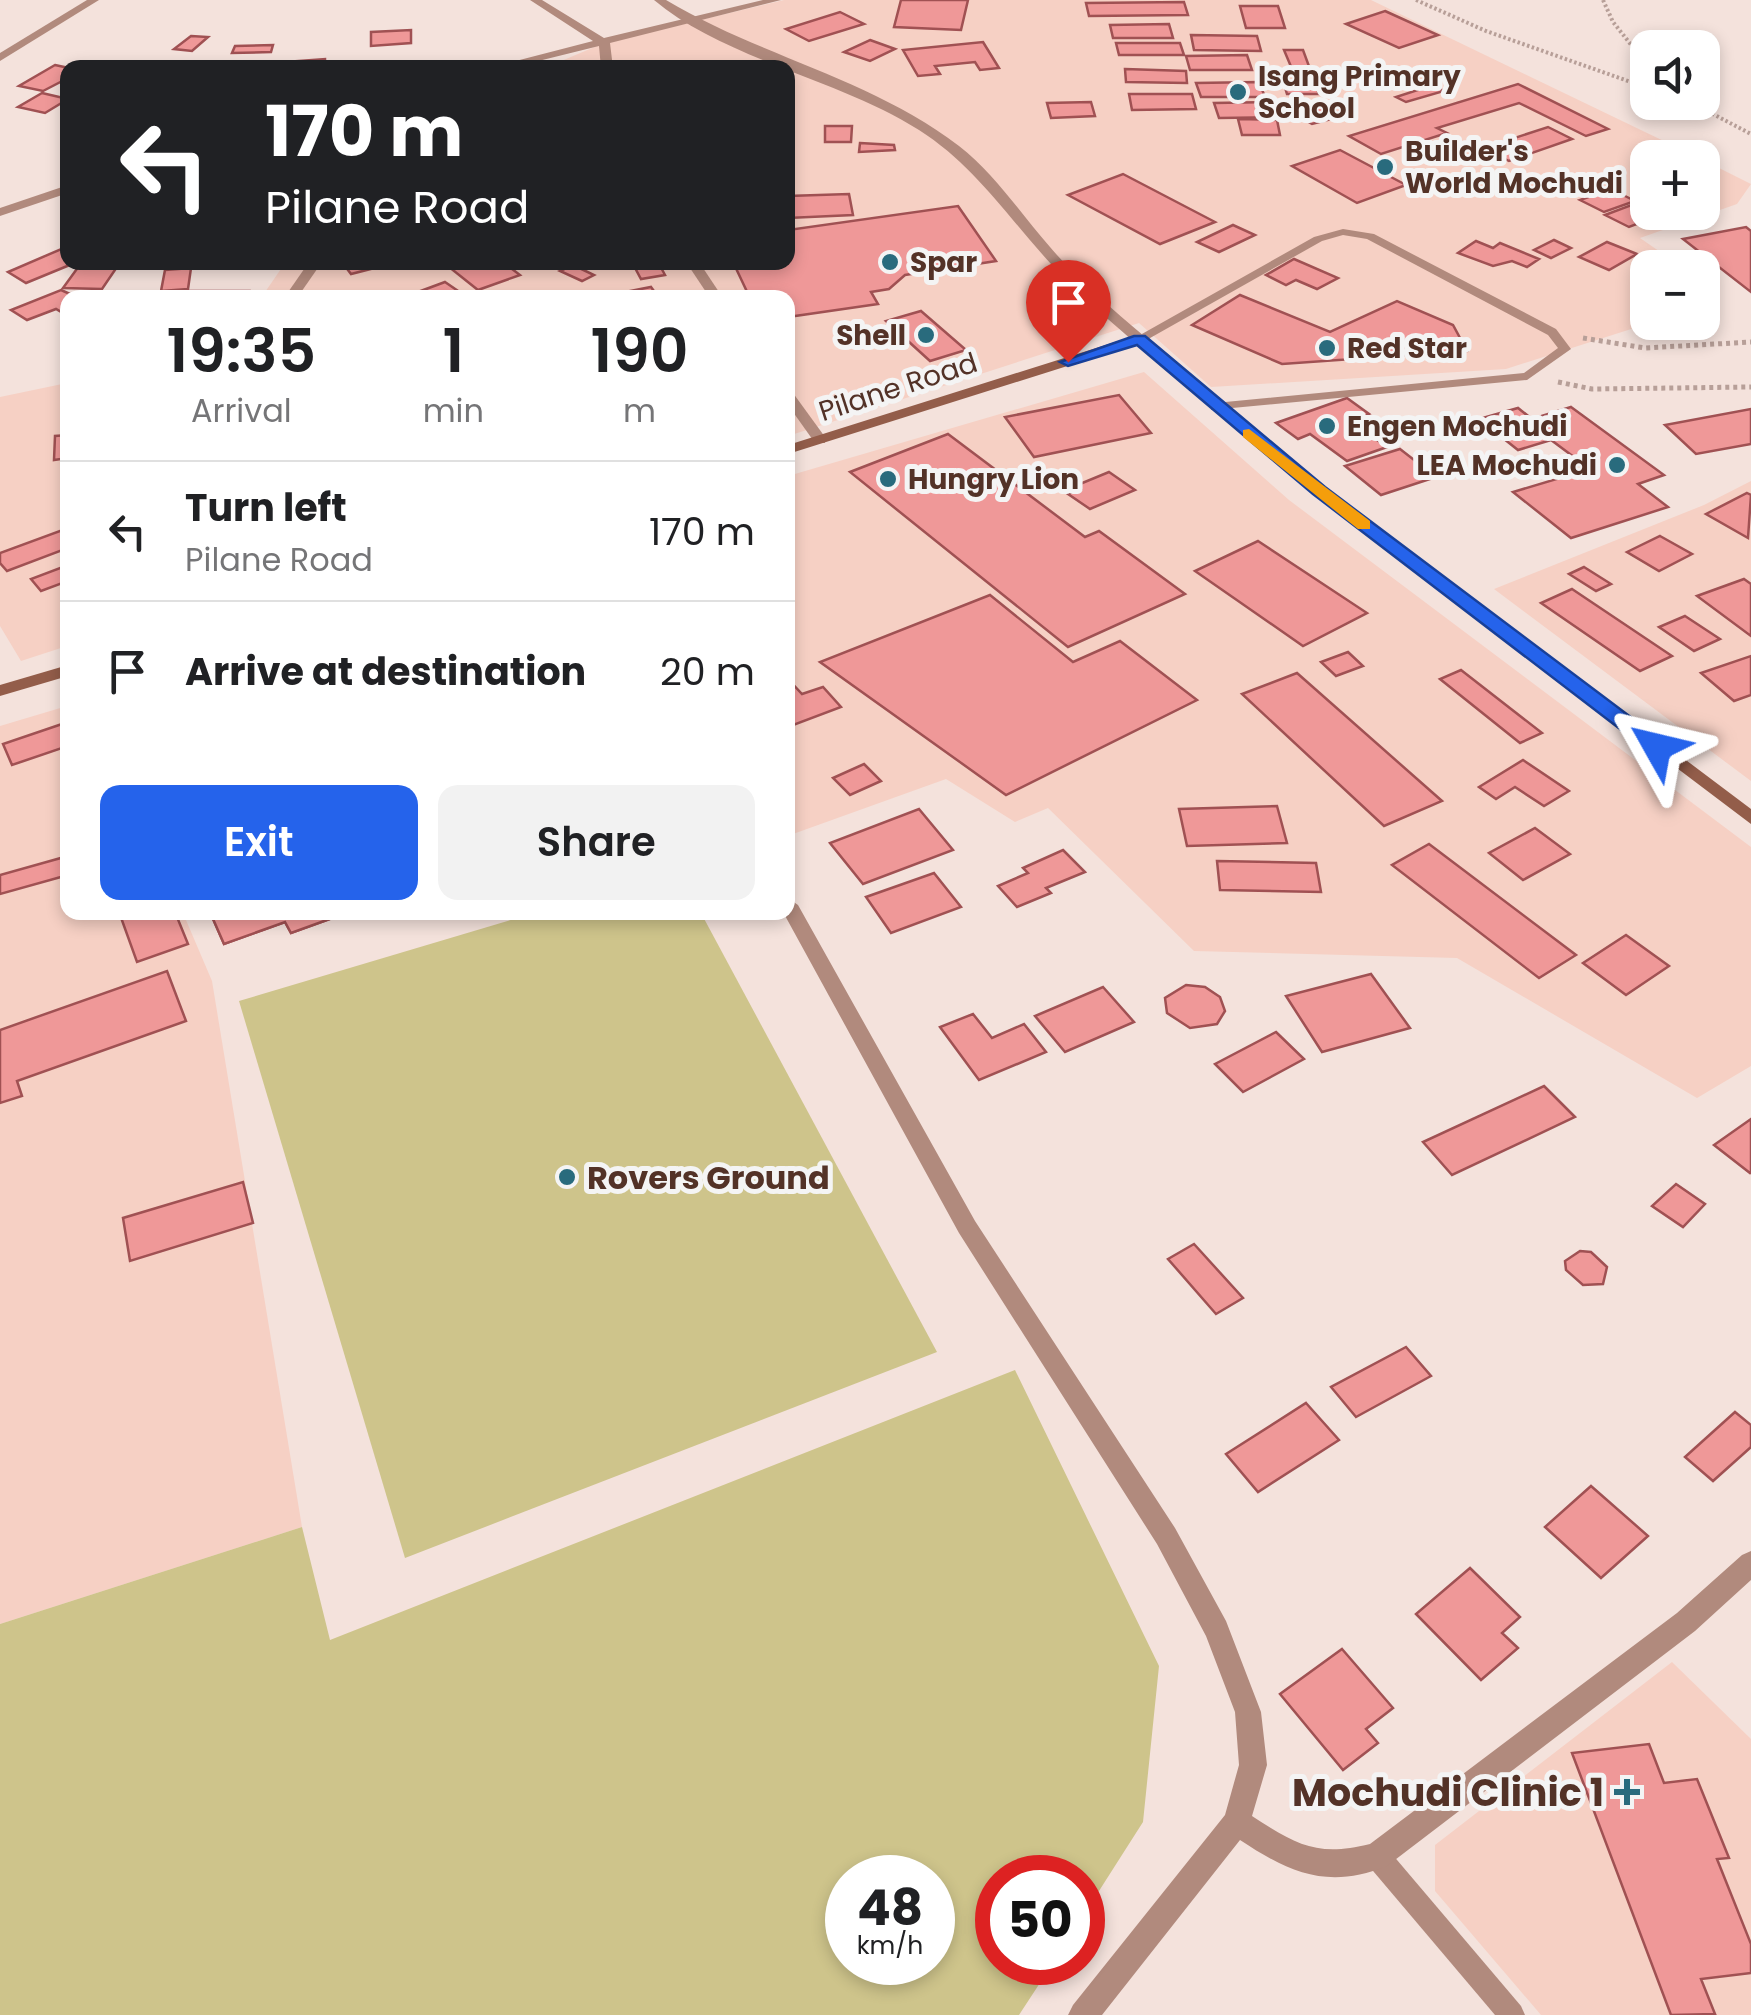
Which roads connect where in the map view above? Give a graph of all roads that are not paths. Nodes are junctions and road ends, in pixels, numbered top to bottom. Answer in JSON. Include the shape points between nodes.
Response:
{"nodes":[{"id":1,"x":94,"y":0,"type":"edge"},
{"id":2,"x":535,"y":0,"type":"edge"},
{"id":3,"x":659,"y":0,"type":"edge"},
{"id":4,"x":776,"y":0,"type":"edge"},
{"id":5,"x":693,"y":23,"type":"junction"},
{"id":6,"x":604,"y":43,"type":"junction"},
{"id":7,"x":0,"y":58,"type":"edge"},
{"id":8,"x":529,"y":60,"type":"edge"},
{"id":9,"x":606,"y":60,"type":"edge"},
{"id":10,"x":783,"y":60,"type":"edge"},
{"id":11,"x":795,"y":65,"type":"edge"},
{"id":12,"x":60,"y":192,"type":"edge"},
{"id":13,"x":0,"y":212,"type":"edge"},
{"id":14,"x":1139,"y":339,"type":"junction"},
{"id":15,"x":795,"y":406,"type":"edge"},
{"id":16,"x":1215,"y":407,"type":"junction"},
{"id":17,"x":820,"y":440,"type":"junction"},
{"id":18,"x":795,"y":448,"type":"edge"},
{"id":19,"x":60,"y":672,"type":"edge"},
{"id":20,"x":0,"y":691,"type":"edge"},
{"id":21,"x":1751,"y":818,"type":"edge"},
{"id":22,"x":795,"y":918,"type":"edge"},
{"id":23,"x":1751,"y":1564,"type":"edge"},
{"id":24,"x":1238,"y":1822,"type":"junction"},
{"id":25,"x":1377,"y":1856,"type":"junction"},
{"id":26,"x":1083,"y":2015,"type":"edge"},
{"id":27,"x":1512,"y":2015,"type":"edge"}],
"edges":[{"from":1,"to":7,"type":"street"},
{"from":2,"to":6,"type":"street"},
{"from":3,"to":5,"type":"street"},
{"from":4,"to":5,"type":"street"},
{"from":5,"to":6,"type":"street"},
{"from":5,"to":10,"type":"street"},
{"from":6,"to":8,"type":"street"},
{"from":6,"to":9,"type":"street"},
{"from":11,"to":14,"type":"street","via":[[860,92],[953,148],[1056,263]]},
{"from":12,"to":13,"type":"street"},
{"from":14,"to":16,"type":"main road"},
{"from":14,"to":16,"type":"lane","via":[[1318,238],[1343,232],[1370,236],[1552,332],[1566,348],[1527,376]]},
{"from":14,"to":17,"type":"main road","name":"Pilane Road"},
{"from":15,"to":17,"type":"street"},
{"from":16,"to":21,"type":"main road"},
{"from":17,"to":18,"type":"main road","name":"Pilane Road"},
{"from":19,"to":20,"type":"main road"},
{"from":22,"to":24,"type":"street","via":[[967,1227],[1166,1536],[1217,1630],[1248,1712],[1253,1765]]},
{"from":23,"to":25,"type":"street","via":[[1686,1622]]},
{"from":24,"to":25,"type":"street","via":[[1296,1860],[1335,1868]]},
{"from":24,"to":26,"type":"street"},
{"from":25,"to":27,"type":"lane"}]}
